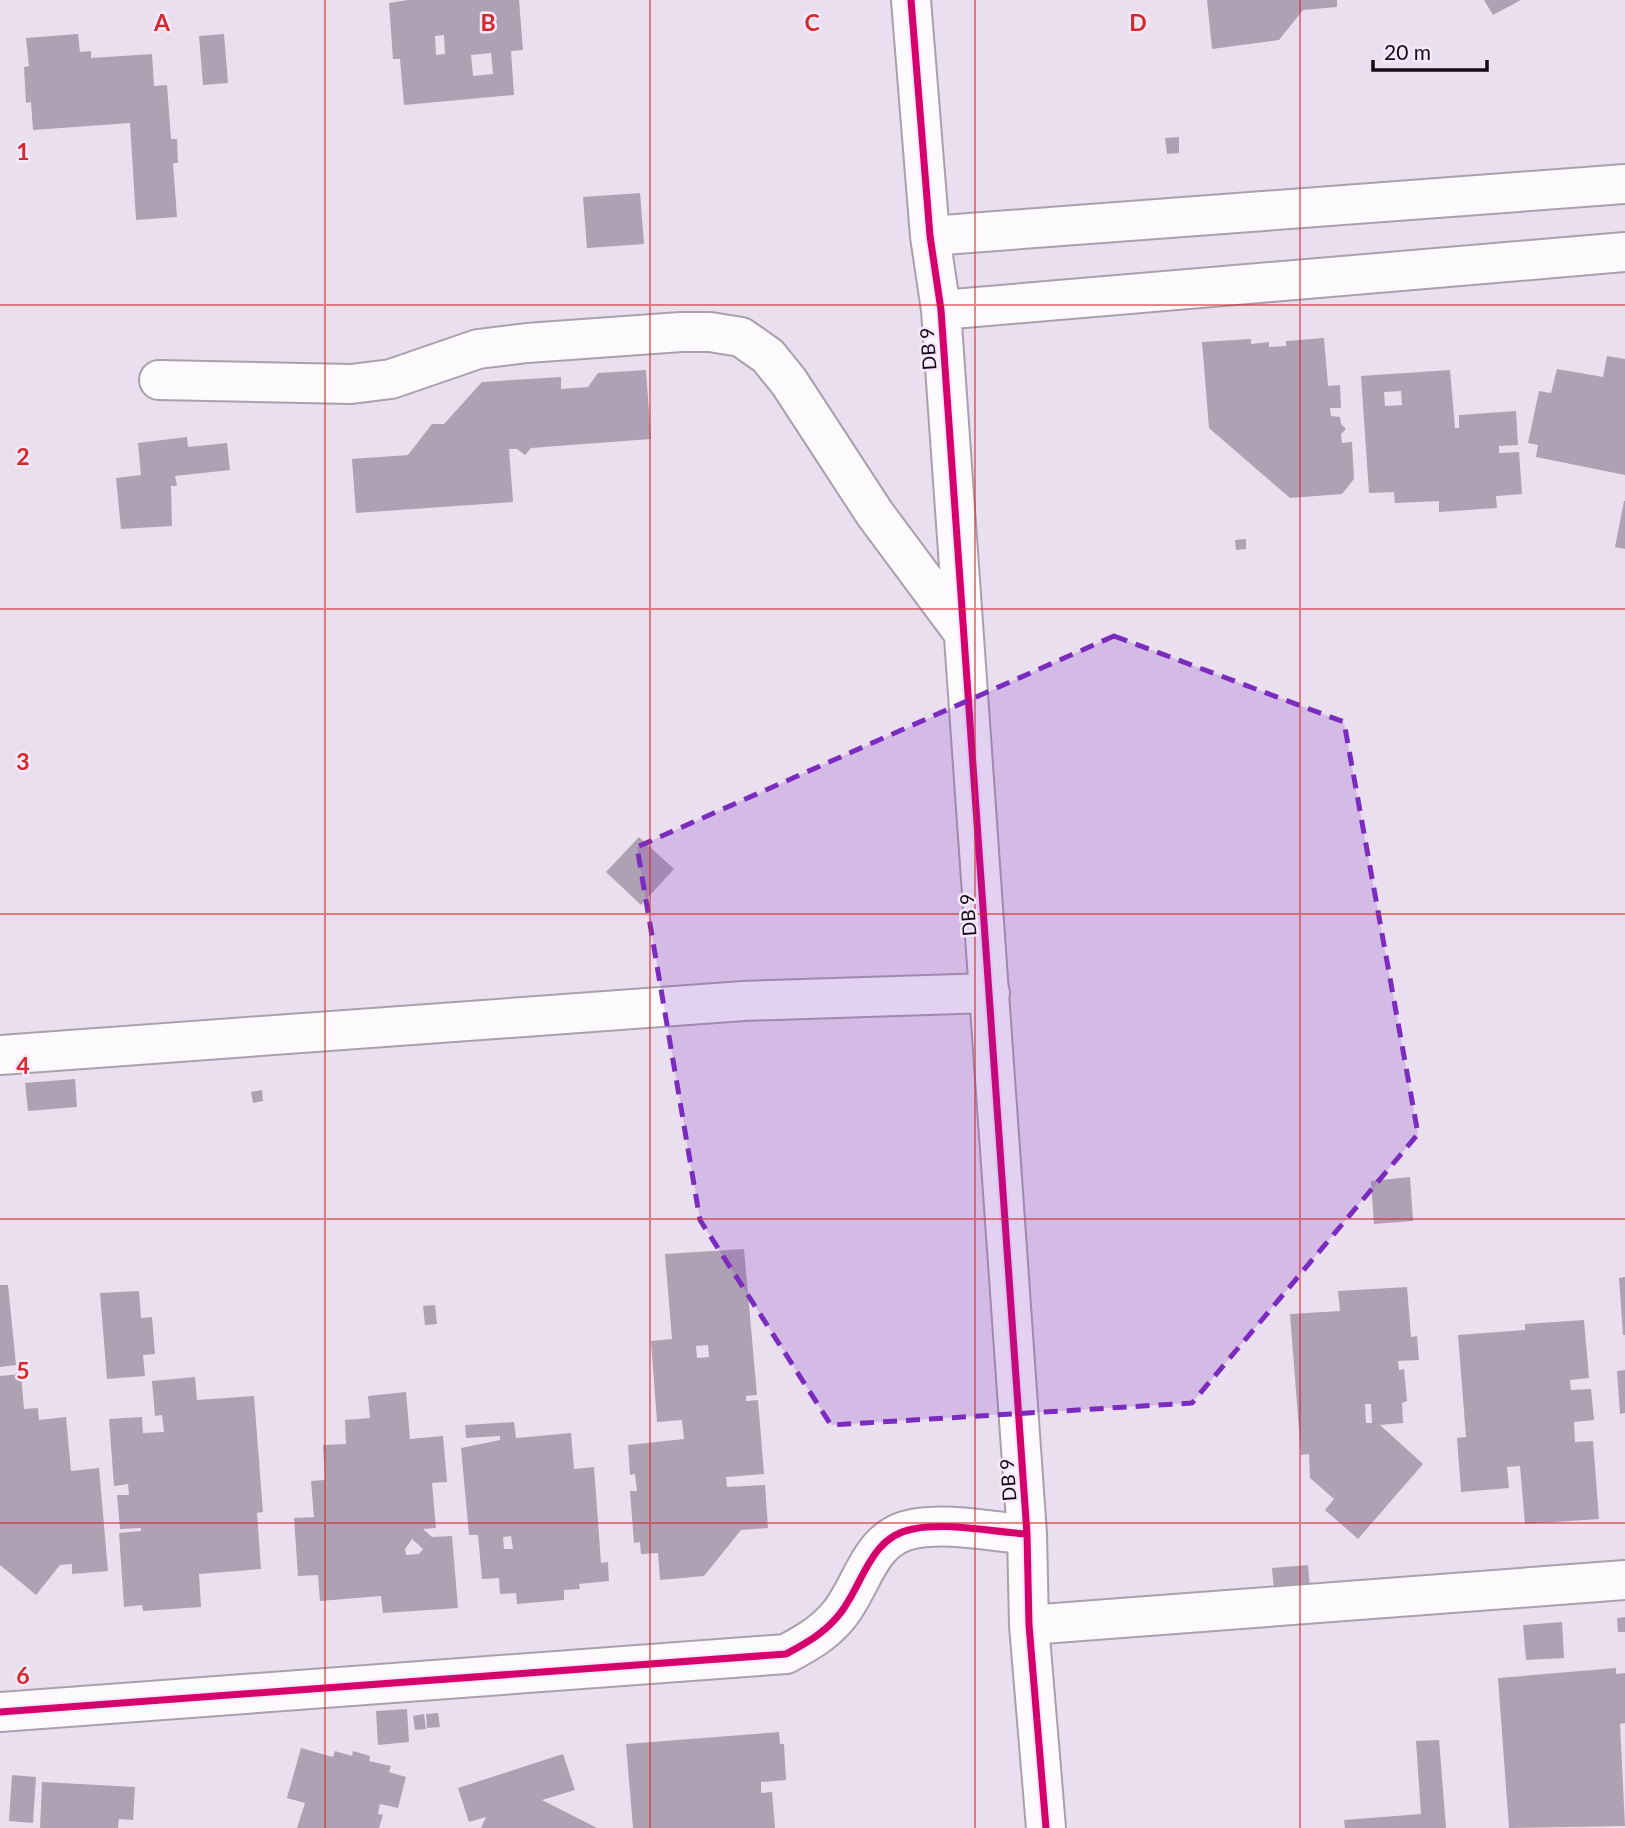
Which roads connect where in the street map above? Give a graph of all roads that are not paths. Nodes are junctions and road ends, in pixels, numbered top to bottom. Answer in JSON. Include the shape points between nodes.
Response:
{"nodes":[{"id":1,"x":910,"y":1,"type":"edge"},
{"id":2,"x":1625,"y":184,"type":"edge"},
{"id":3,"x":930,"y":236,"type":"junction"},
{"id":4,"x":1625,"y":252,"type":"edge"},
{"id":5,"x":941,"y":310,"type":"junction"},
{"id":6,"x":159,"y":380,"type":"dead end"},
{"id":7,"x":962,"y":631,"type":"junction"},
{"id":8,"x":990,"y":993,"type":"junction"},
{"id":9,"x":0,"y":1055,"type":"edge"},
{"id":10,"x":1027,"y":1534,"type":"junction"},
{"id":11,"x":1625,"y":1580,"type":"edge"},
{"id":12,"x":1029,"y":1625,"type":"junction"},
{"id":13,"x":0,"y":1712,"type":"edge"},
{"id":14,"x":1046,"y":1828,"type":"edge"}],
"edges":[{"from":1,"to":3,"type":"street","name":"DB 9"},
{"from":2,"to":3,"type":"street"},
{"from":3,"to":5,"type":"street","name":"DB 9"},
{"from":4,"to":5,"type":"street"},
{"from":5,"to":7,"type":"street","name":"DB 9"},
{"from":6,"to":7,"type":"street","via":[[351,384],[391,379],[478,349],[527,343],[681,332],[741,337],[768,356],[789,382],[875,514]]},
{"from":7,"to":8,"type":"street","name":"DB 9"},
{"from":8,"to":9,"type":"street","via":[[743,1001]]},
{"from":8,"to":10,"type":"street","name":"DB 9"},
{"from":10,"to":12,"type":"street","name":"DB 9"},
{"from":10,"to":13,"type":"street","via":[[932,1527],[897,1534],[870,1559],[841,1614],[823,1633],[786,1654]]},
{"from":11,"to":12,"type":"street"},
{"from":12,"to":14,"type":"street","name":"DB 9"}]}
